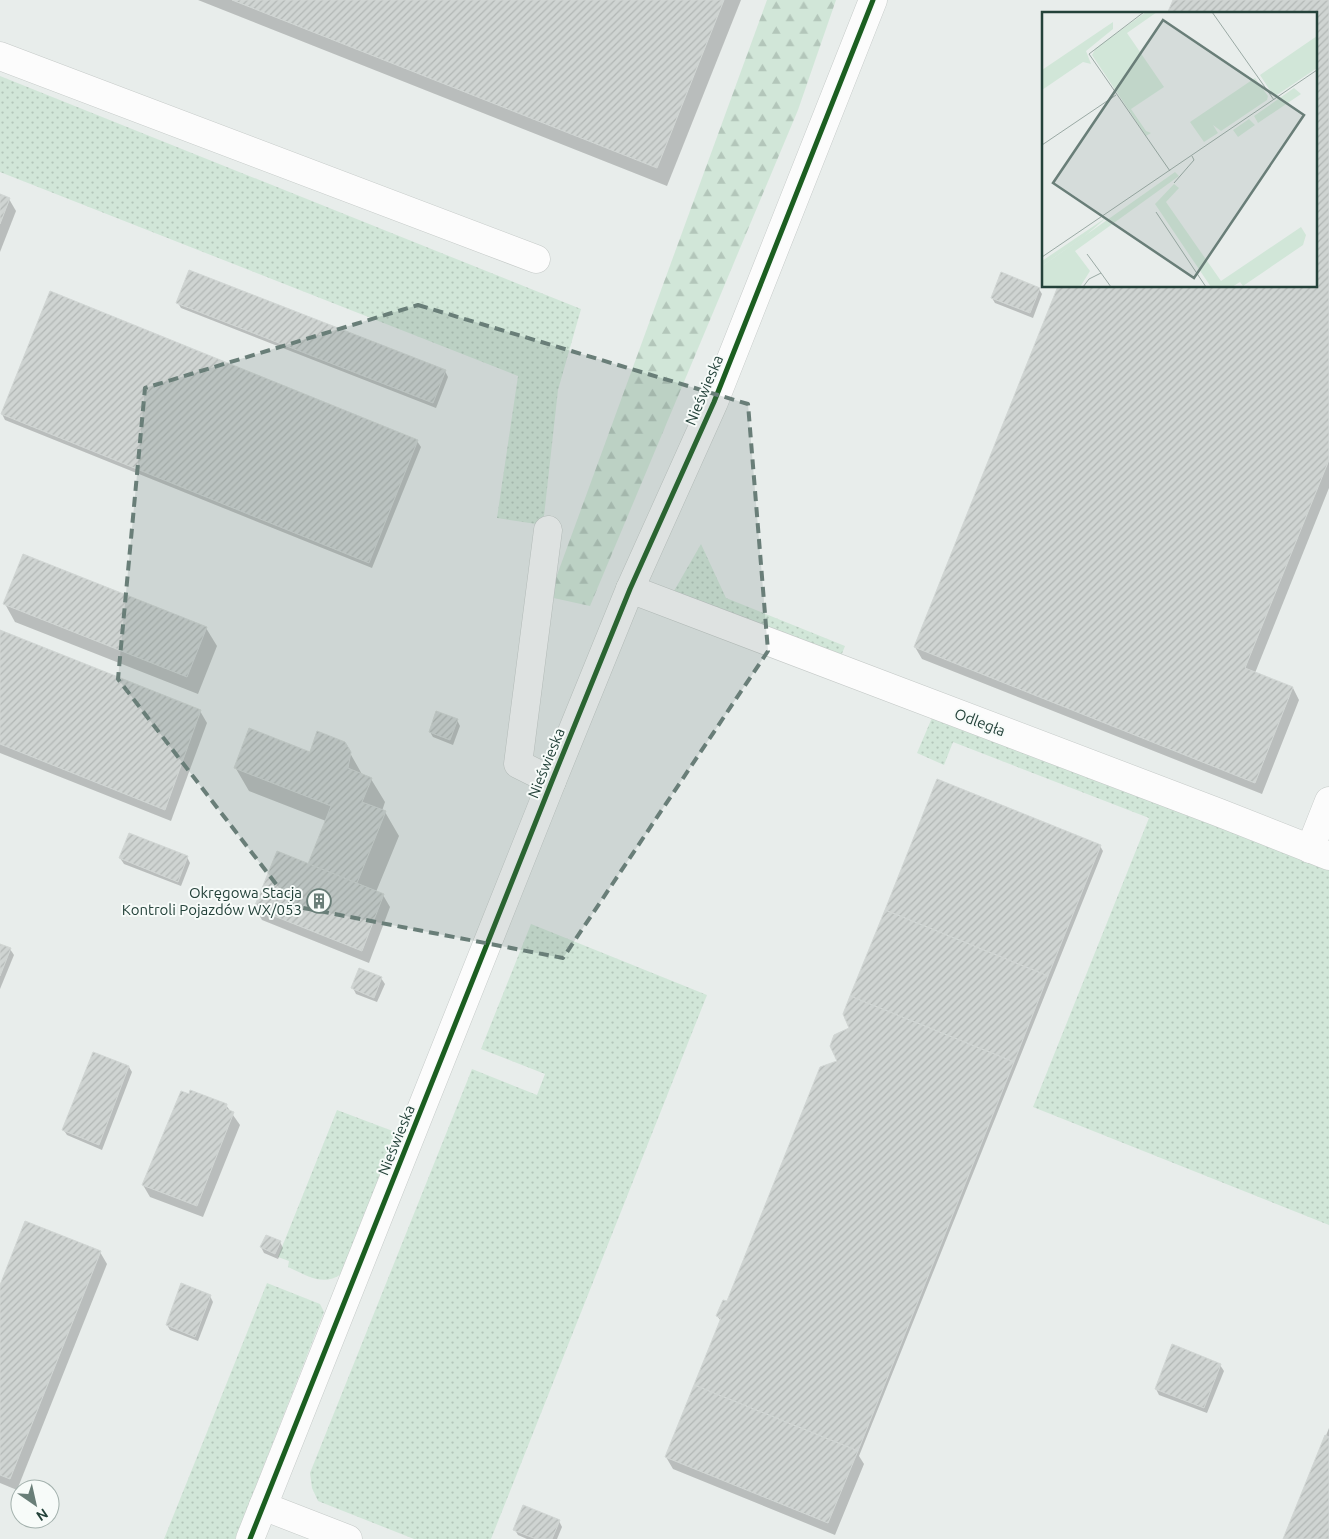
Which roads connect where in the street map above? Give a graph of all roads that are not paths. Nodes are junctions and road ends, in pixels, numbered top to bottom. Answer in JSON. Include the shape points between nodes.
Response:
{"nodes":[{"id":1,"x":873,"y":0,"type":"edge"},
{"id":2,"x":0,"y":56,"type":"edge"},
{"id":3,"x":536,"y":259,"type":"dead end"},
{"id":4,"x":548,"y":530,"type":"dead end"},
{"id":5,"x":630,"y":589,"type":"junction"},
{"id":6,"x":552,"y":781,"type":"junction"},
{"id":7,"x":1329,"y":800,"type":"edge"},
{"id":8,"x":1319,"y":853,"type":"edge"},
{"id":9,"x":263,"y":1506,"type":"junction"},
{"id":10,"x":250,"y":1539,"type":"edge"},
{"id":11,"x":348,"y":1539,"type":"edge"}],
"edges":[{"from":1,"to":5,"type":"street","name":"Nieświeska","via":[[714,402]]},
{"from":2,"to":3,"type":"street"},
{"from":4,"to":6,"type":"street","via":[[518,764]]},
{"from":5,"to":6,"type":"street","name":"Nieświeska"},
{"from":5,"to":8,"type":"street","name":"Odległa"},
{"from":6,"to":9,"type":"street","name":"Nieświeska"},
{"from":7,"to":8,"type":"street"},
{"from":9,"to":10,"type":"street","name":"Nieświeska"},
{"from":9,"to":11,"type":"street"}]}
